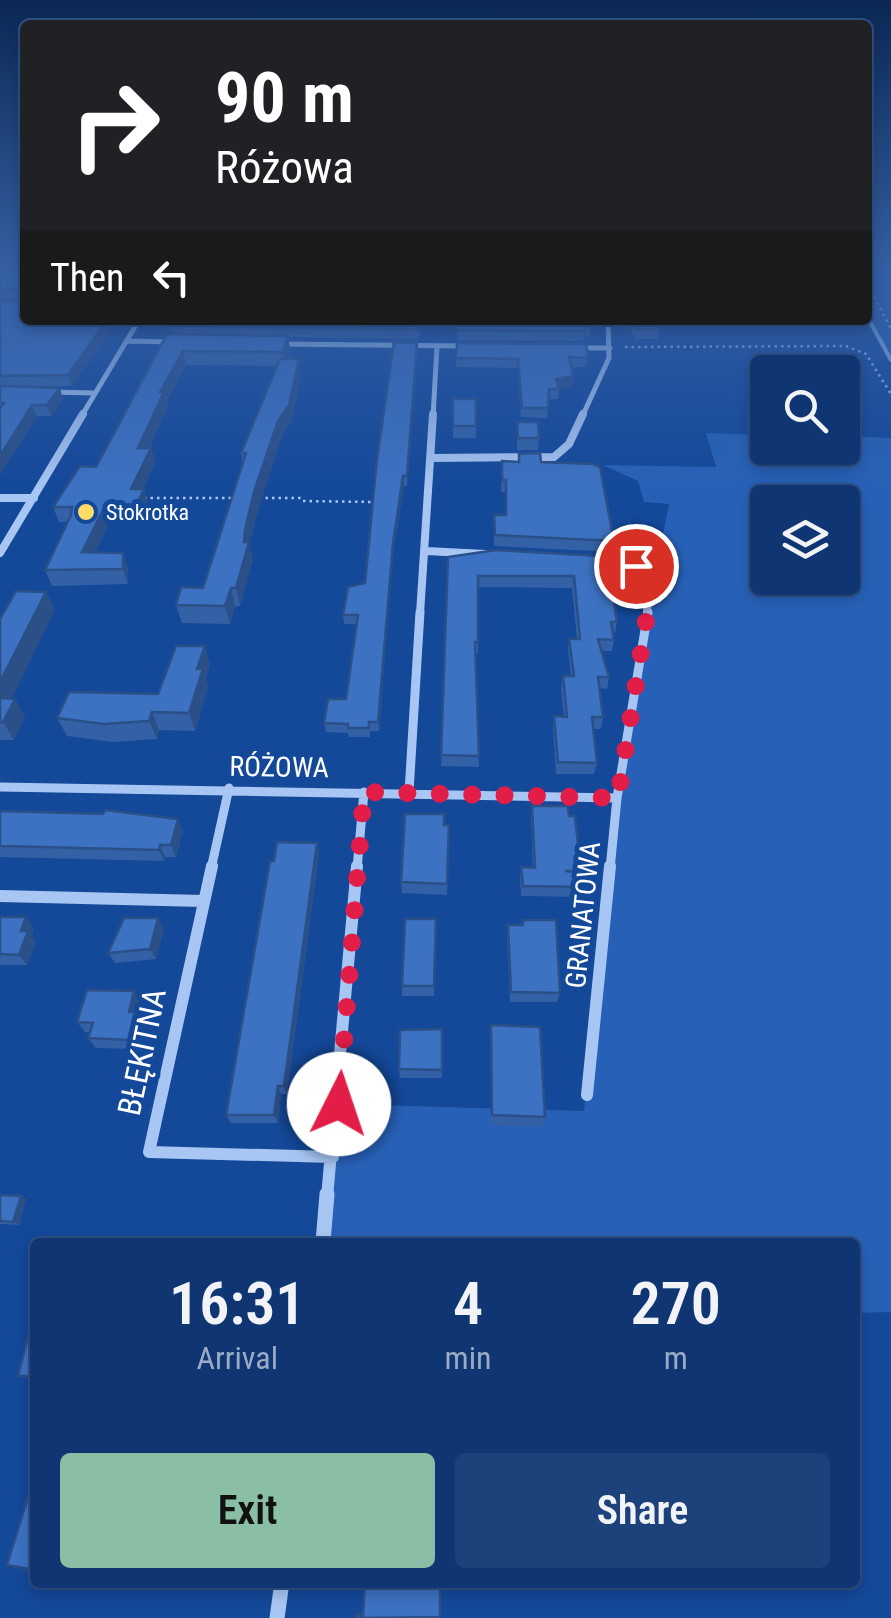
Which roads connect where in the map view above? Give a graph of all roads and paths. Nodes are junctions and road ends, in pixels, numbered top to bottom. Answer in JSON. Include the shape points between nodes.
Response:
{"nodes":[{"id":1,"x":128,"y":338,"type":"edge"},
{"id":2,"x":609,"y":338,"type":"edge"},
{"id":3,"x":126,"y":341,"type":"junction"},
{"id":4,"x":180,"y":342,"type":"edge"},
{"id":5,"x":269,"y":344,"type":"edge"},
{"id":6,"x":438,"y":346,"type":"junction"},
{"id":7,"x":476,"y":346,"type":"edge"},
{"id":8,"x":610,"y":347,"type":"junction"},
{"id":9,"x":572,"y":348,"type":"edge"},
{"id":10,"x":38,"y":392,"type":"edge"},
{"id":11,"x":94,"y":393,"type":"junction"},
{"id":12,"x":891,"y":394,"type":"edge"},
{"id":13,"x":431,"y":458,"type":"junction"},
{"id":14,"x":0,"y":498,"type":"edge"},
{"id":15,"x":34,"y":498,"type":"junction"},
{"id":16,"x":130,"y":498,"type":"edge"},
{"id":17,"x":375,"y":502,"type":"edge"},
{"id":18,"x":0,"y":552,"type":"edge"},
{"id":19,"x":426,"y":552,"type":"junction"},
{"id":20,"x":504,"y":554,"type":"edge"},
{"id":21,"x":602,"y":558,"type":"edge"},
{"id":22,"x":0,"y":786,"type":"edge"},
{"id":23,"x":229,"y":788,"type":"junction"},
{"id":24,"x":364,"y":792,"type":"junction"},
{"id":25,"x":409,"y":792,"type":"junction"},
{"id":26,"x":618,"y":798,"type":"junction"},
{"id":27,"x":0,"y":896,"type":"edge"},
{"id":28,"x":203,"y":900,"type":"junction"},
{"id":29,"x":587,"y":1096,"type":"dead end"},
{"id":30,"x":333,"y":1156,"type":"junction"},
{"id":31,"x":323,"y":1238,"type":"edge"},
{"id":32,"x":281,"y":1588,"type":"edge"},
{"id":33,"x":277,"y":1618,"type":"edge"}],
"edges":[{"from":1,"to":3,"type":"street"},
{"from":2,"to":8,"type":"street"},
{"from":3,"to":4,"type":"street"},
{"from":3,"to":11,"type":"street"},
{"from":5,"to":6,"type":"street"},
{"from":6,"to":7,"type":"street"},
{"from":6,"to":13,"type":"street"},
{"from":8,"to":9,"type":"street"},
{"from":8,"to":12,"type":"path","via":[[846,346],[866,354]]},
{"from":8,"to":13,"type":"street","via":[[569,444],[554,457]]},
{"from":10,"to":11,"type":"street"},
{"from":11,"to":15,"type":"street"},
{"from":13,"to":19,"type":"street"},
{"from":14,"to":15,"type":"street"},
{"from":15,"to":18,"type":"street"},
{"from":16,"to":17,"type":"path"},
{"from":19,"to":20,"type":"street"},
{"from":19,"to":25,"type":"street"},
{"from":21,"to":26,"type":"street","name":"GRANATOWA","via":[[636,566],[648,578]]},
{"from":22,"to":23,"type":"street","name":"RÓŻOWA"},
{"from":23,"to":24,"type":"street","name":"RÓŻOWA"},
{"from":23,"to":28,"type":"street","name":"BŁĘKITNA"},
{"from":24,"to":25,"type":"street","name":"RÓŻOWA"},
{"from":24,"to":30,"type":"street"},
{"from":25,"to":26,"type":"street","name":"RÓŻOWA"},
{"from":26,"to":29,"type":"street","name":"GRANATOWA"},
{"from":27,"to":28,"type":"street"},
{"from":28,"to":30,"type":"street","name":"BŁĘKITNA","via":[[149,1152]]},
{"from":30,"to":31,"type":"street"},
{"from":32,"to":33,"type":"street"}]}
